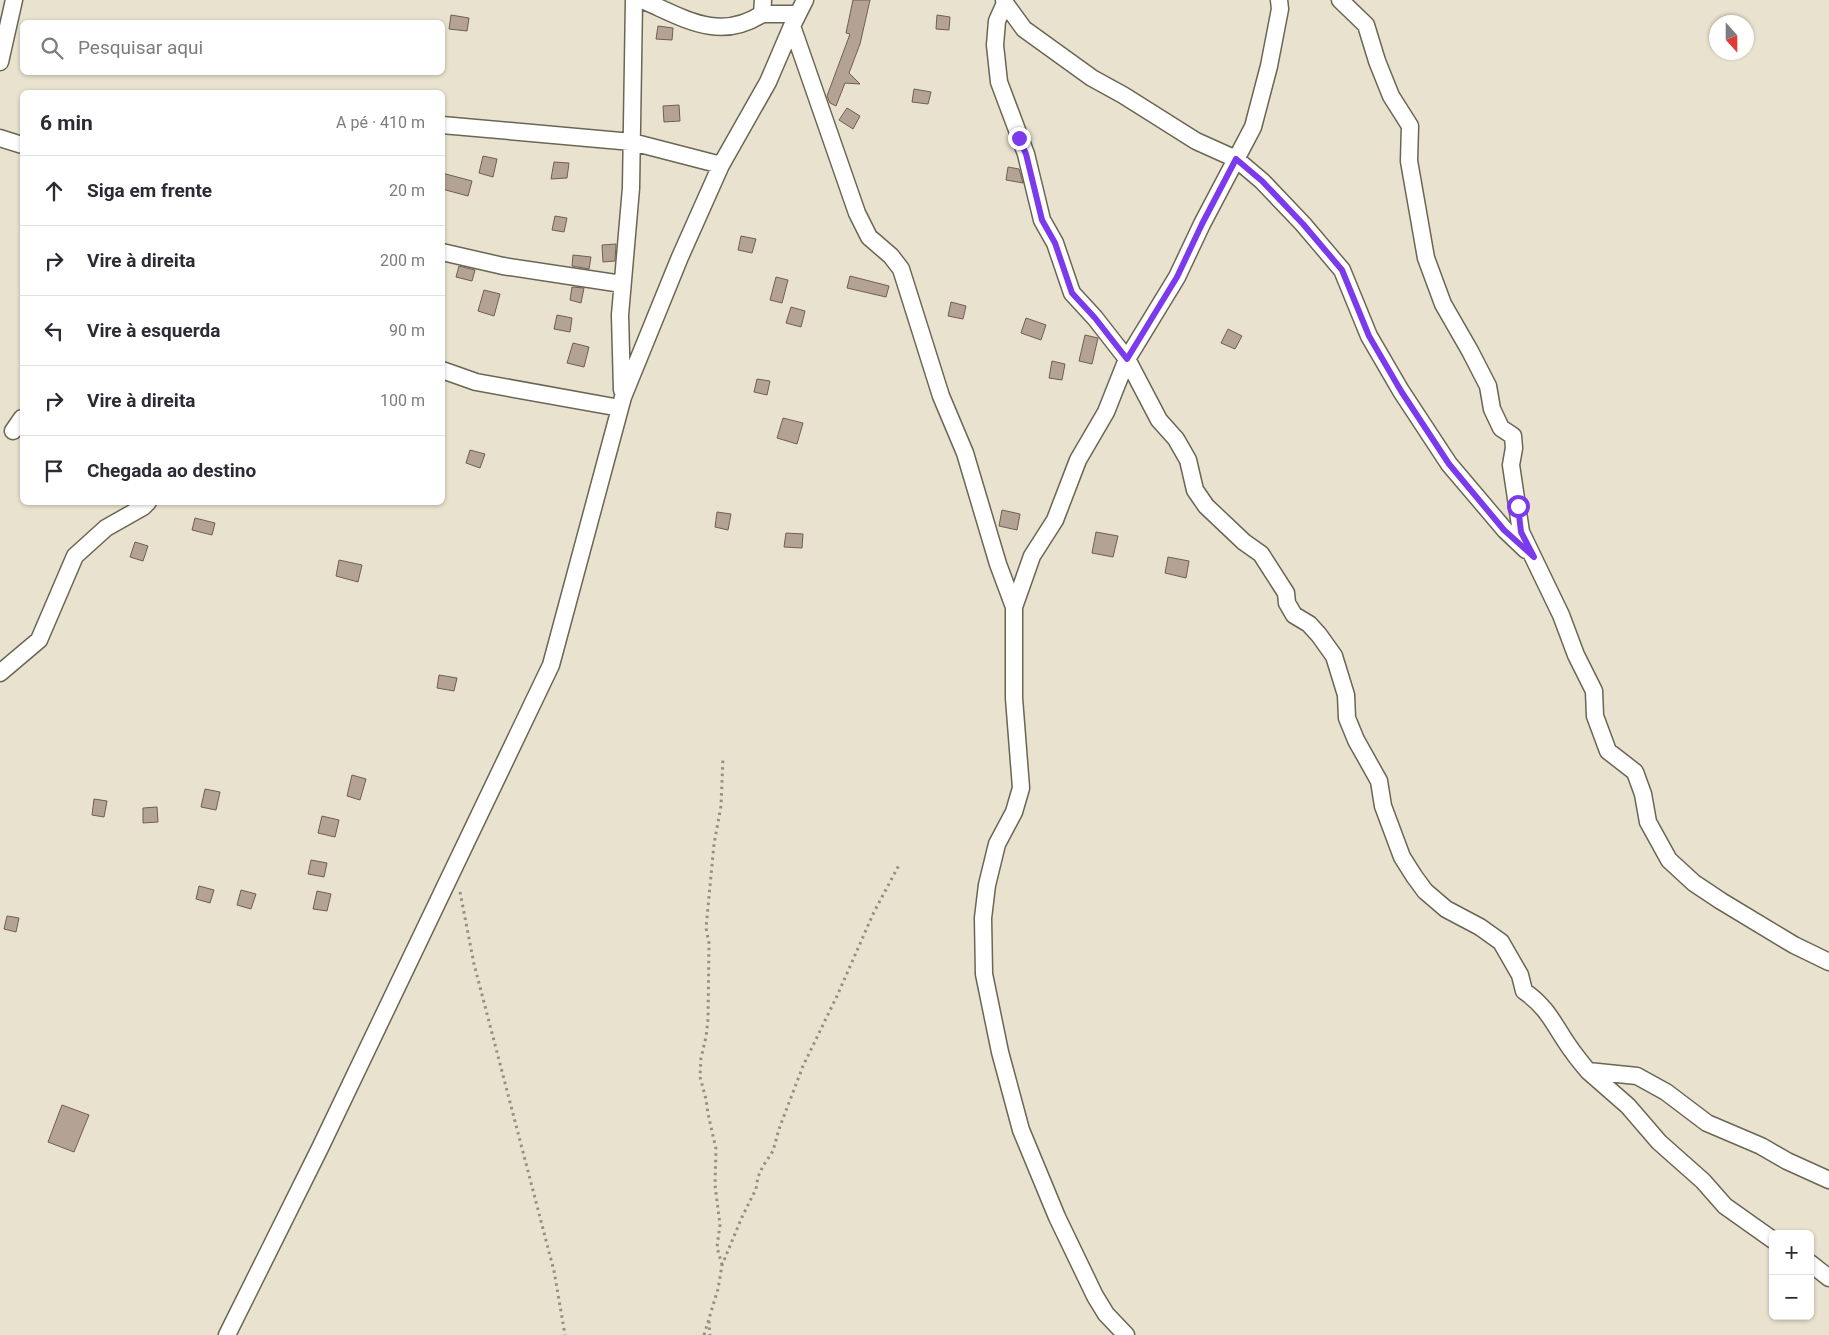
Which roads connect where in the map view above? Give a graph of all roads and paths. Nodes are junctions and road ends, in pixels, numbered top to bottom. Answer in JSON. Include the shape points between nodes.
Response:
{"nodes":[{"id":1,"x":14,"y":0,"type":"edge"},
{"id":2,"x":634,"y":0,"type":"edge"},
{"id":3,"x":642,"y":0,"type":"edge"},
{"id":4,"x":1279,"y":0,"type":"edge"},
{"id":5,"x":1340,"y":0,"type":"edge"},
{"id":6,"x":1004,"y":2,"type":"edge"},
{"id":7,"x":762,"y":7,"type":"edge"},
{"id":8,"x":799,"y":13,"type":"edge"},
{"id":9,"x":0,"y":62,"type":"edge"},
{"id":10,"x":445,"y":125,"type":"edge"},
{"id":11,"x":0,"y":138,"type":"edge"},
{"id":12,"x":632,"y":142,"type":"junction"},
{"id":13,"x":20,"y":144,"type":"edge"},
{"id":14,"x":1236,"y":159,"type":"junction"},
{"id":15,"x":721,"y":165,"type":"junction"},
{"id":16,"x":445,"y":253,"type":"edge"},
{"id":17,"x":622,"y":284,"type":"junction"},
{"id":18,"x":1127,"y":359,"type":"junction"},
{"id":19,"x":445,"y":371,"type":"edge"},
{"id":20,"x":621,"y":402,"type":"junction"},
{"id":21,"x":145,"y":505,"type":"edge"},
{"id":22,"x":1534,"y":557,"type":"junction"},
{"id":23,"x":1014,"y":607,"type":"junction"},
{"id":24,"x":0,"y":673,"type":"edge"},
{"id":25,"x":723,"y":757,"type":"dead end"},
{"id":26,"x":899,"y":865,"type":"dead end"},
{"id":27,"x":455,"y":866,"type":"junction"},
{"id":28,"x":1829,"y":962,"type":"edge"},
{"id":29,"x":1588,"y":1071,"type":"junction"},
{"id":30,"x":1829,"y":1180,"type":"edge"},
{"id":31,"x":1769,"y":1237,"type":"edge"},
{"id":32,"x":722,"y":1265,"type":"junction"},
{"id":33,"x":1814,"y":1266,"type":"edge"},
{"id":34,"x":1829,"y":1278,"type":"edge"},
{"id":35,"x":709,"y":1318,"type":"junction"},
{"id":36,"x":227,"y":1335,"type":"edge"},
{"id":37,"x":566,"y":1335,"type":"edge"},
{"id":38,"x":704,"y":1335,"type":"edge"},
{"id":39,"x":710,"y":1335,"type":"edge"},
{"id":40,"x":1126,"y":1335,"type":"edge"}],
"edges":[{"from":1,"to":9,"type":"street"},
{"from":2,"to":12,"type":"street"},
{"from":3,"to":7,"type":"street","via":[[698,25],[727,28],[750,22]]},
{"from":4,"to":14,"type":"street","via":[[1269,66],[1252,127]]},
{"from":5,"to":22,"type":"street","via":[[1366,25],[1391,96],[1410,126],[1410,161],[1426,258],[1443,304],[1488,386],[1492,409],[1501,428],[1513,436],[1511,465],[1521,532]]},
{"from":6,"to":14,"type":"street","via":[[1024,29],[1092,78],[1196,141]]},
{"from":6,"to":18,"type":"street","via":[[997,21],[995,45],[999,82],[1026,154],[1042,220],[1055,243],[1072,293]]},
{"from":7,"to":8,"type":"street"},
{"from":8,"to":15,"type":"street","via":[[768,82]]},
{"from":8,"to":23,"type":"street","via":[[857,213],[869,237],[901,269]]},
{"from":10,"to":12,"type":"street"},
{"from":11,"to":13,"type":"street"},
{"from":12,"to":15,"type":"street"},
{"from":12,"to":17,"type":"street"},
{"from":14,"to":18,"type":"street","via":[[1177,277]]},
{"from":14,"to":22,"type":"street","via":[[1262,181],[1342,270],[1369,336],[1449,464],[1504,530]]},
{"from":15,"to":20,"type":"street"},
{"from":16,"to":17,"type":"street","via":[[503,266]]},
{"from":17,"to":20,"type":"street"},
{"from":18,"to":23,"type":"street","via":[[1106,412],[1078,460],[1055,520],[1032,556]]},
{"from":18,"to":29,"type":"street","via":[[1159,420],[1188,460],[1195,490],[1206,506],[1261,554],[1286,593],[1294,615],[1314,630],[1334,656],[1346,695],[1347,718],[1379,781],[1383,806],[1402,857],[1414,876],[1425,891],[1446,909],[1501,942],[1520,975],[1524,992],[1548,1012]]},
{"from":19,"to":20,"type":"street","via":[[476,382]]},
{"from":20,"to":27,"type":"street","via":[[551,665]]},
{"from":21,"to":24,"type":"street","via":[[106,528],[75,556],[39,640]]},
{"from":22,"to":28,"type":"street","via":[[1594,690],[1595,716],[1608,751],[1635,772],[1644,794],[1648,822],[1669,860],[1694,883],[1721,901]]},
{"from":23,"to":40,"type":"street","via":[[1014,698],[1022,788],[997,844],[987,885],[983,918],[984,974],[1021,1130],[1057,1217],[1095,1296],[1106,1314]]},
{"from":25,"to":32,"type":"path","via":[[721,806],[706,928],[708,1019],[700,1077],[716,1149],[718,1247]]},
{"from":26,"to":32,"type":"path","via":[[874,912],[804,1066],[773,1151]]},
{"from":27,"to":36,"type":"street"},
{"from":27,"to":37,"type":"path","via":[[474,964],[554,1271]]},
{"from":29,"to":30,"type":"street","via":[[1637,1076],[1666,1092],[1707,1123]]},
{"from":29,"to":31,"type":"street","via":[[1628,1106],[1658,1142],[1725,1206]]},
{"from":32,"to":35,"type":"path"},
{"from":33,"to":34,"type":"street"},
{"from":35,"to":38,"type":"path"},
{"from":35,"to":39,"type":"path"}]}
